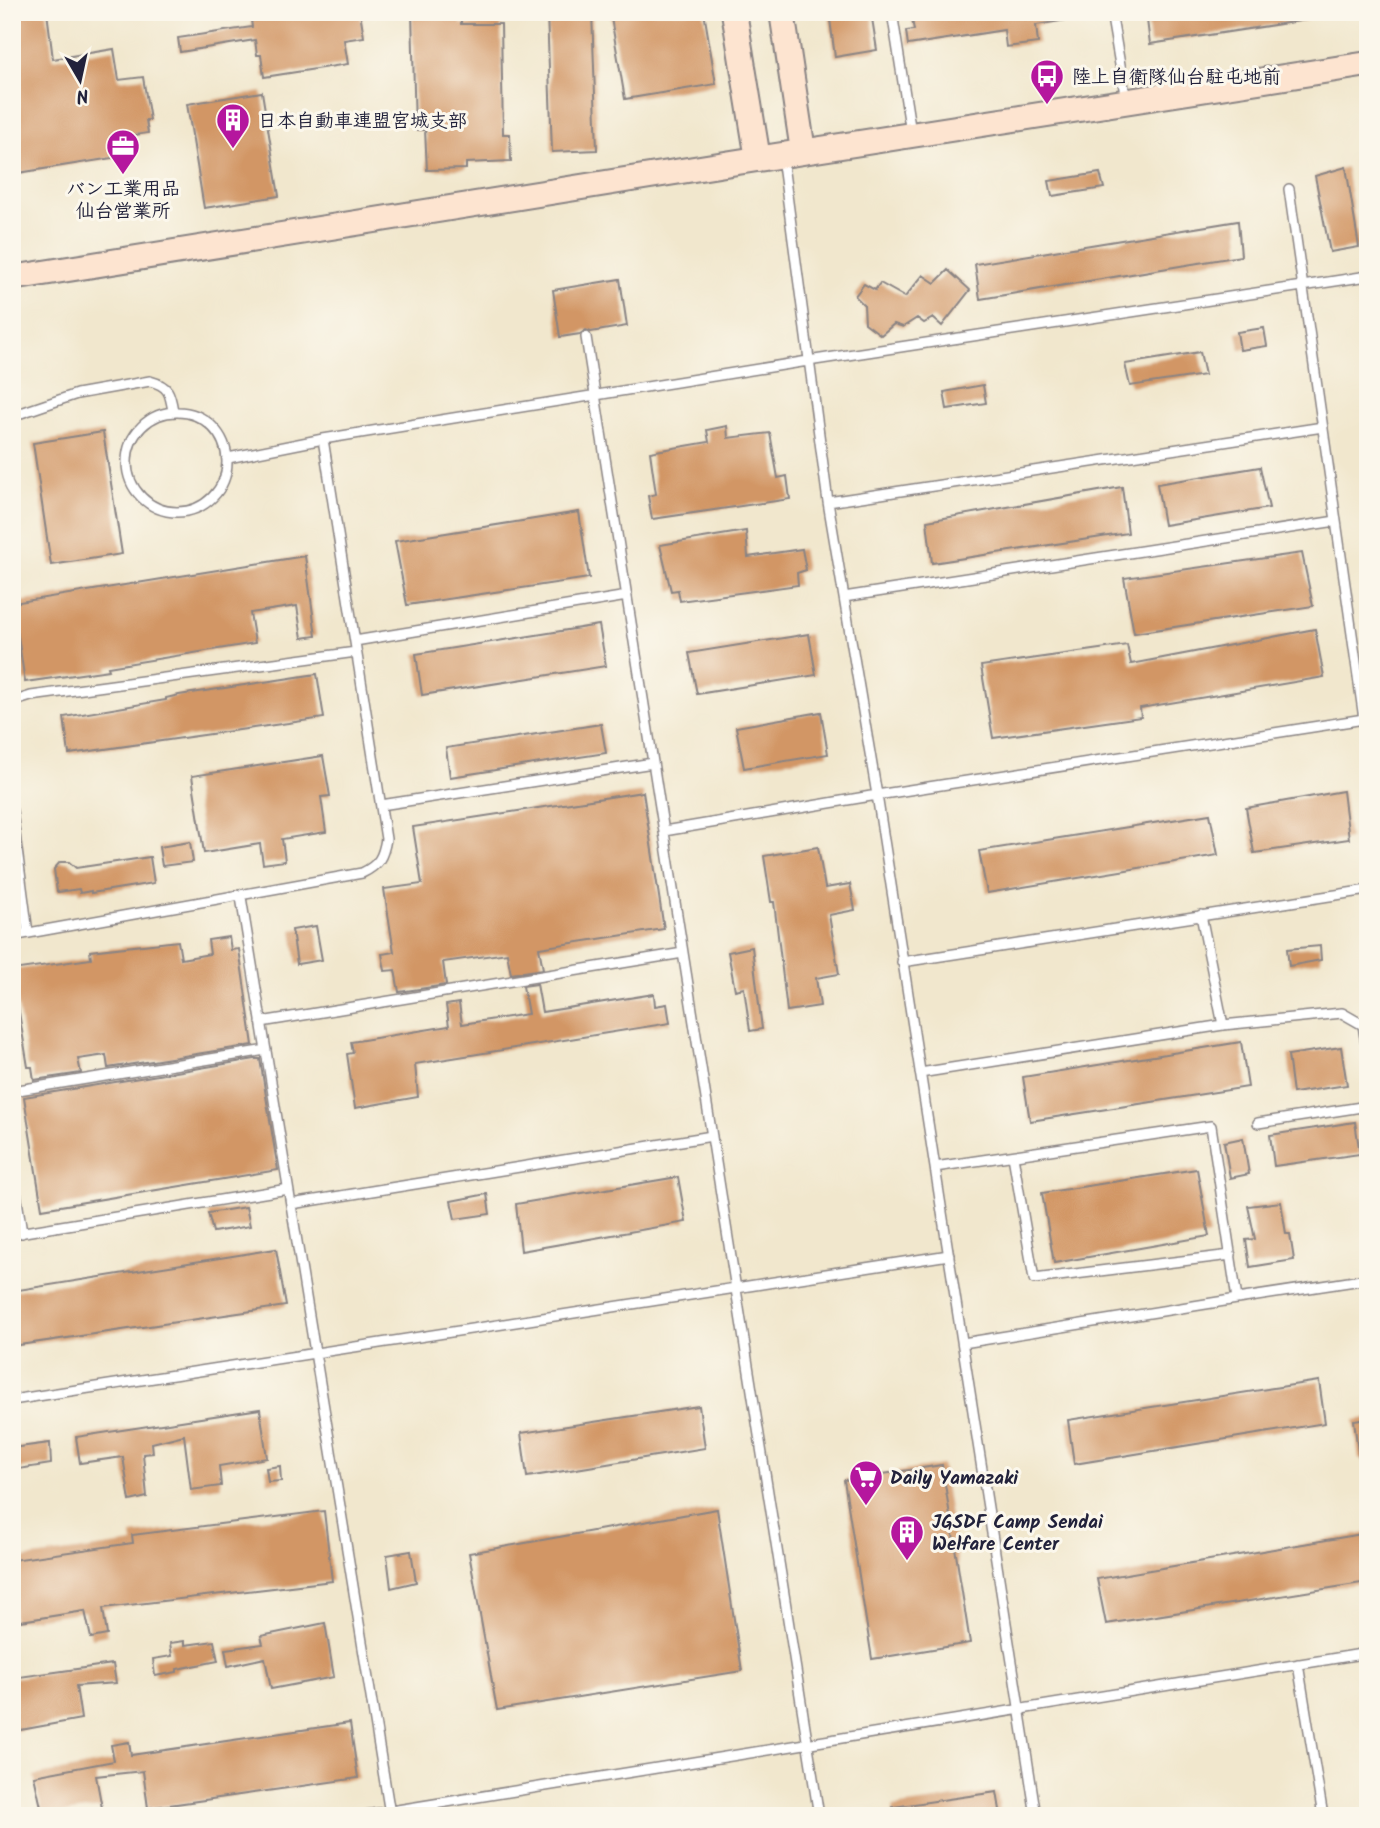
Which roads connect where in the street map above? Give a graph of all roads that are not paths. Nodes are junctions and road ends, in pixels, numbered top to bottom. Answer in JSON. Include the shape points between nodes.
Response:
{"nodes":[{"id":1,"x":734,"y":12,"type":"edge"},
{"id":2,"x":782,"y":12,"type":"edge"},
{"id":3,"x":892,"y":12,"type":"edge"},
{"id":4,"x":1111,"y":12,"type":"edge"},
{"id":5,"x":1368,"y":64,"type":"edge"},
{"id":6,"x":1126,"y":102,"type":"junction"},
{"id":7,"x":911,"y":135,"type":"junction"},
{"id":8,"x":781,"y":155,"type":"junction"},
{"id":9,"x":1289,"y":189,"type":"dead end"},
{"id":10,"x":1368,"y":276,"type":"edge"},
{"id":11,"x":12,"y":278,"type":"edge"},
{"id":12,"x":1303,"y":286,"type":"junction"},
{"id":13,"x":586,"y":337,"type":"dead end"},
{"id":14,"x":808,"y":361,"type":"junction"},
{"id":15,"x":595,"y":396,"type":"junction"},
{"id":16,"x":173,"y":411,"type":"junction"},
{"id":17,"x":12,"y":416,"type":"edge"},
{"id":18,"x":1323,"y":427,"type":"junction"},
{"id":19,"x":323,"y":439,"type":"junction"},
{"id":20,"x":228,"y":458,"type":"junction"},
{"id":21,"x":828,"y":502,"type":"junction"},
{"id":22,"x":1336,"y":521,"type":"junction"},
{"id":23,"x":626,"y":596,"type":"junction"},
{"id":24,"x":844,"y":597,"type":"junction"},
{"id":25,"x":355,"y":641,"type":"junction"},
{"id":26,"x":356,"y":652,"type":"junction"},
{"id":27,"x":12,"y":702,"type":"edge"},
{"id":28,"x":1364,"y":719,"type":"junction"},
{"id":29,"x":1368,"y":747,"type":"edge"},
{"id":30,"x":653,"y":763,"type":"junction"},
{"id":31,"x":877,"y":795,"type":"junction"},
{"id":32,"x":381,"y":806,"type":"junction"},
{"id":33,"x":12,"y":811,"type":"edge"},
{"id":34,"x":664,"y":831,"type":"junction"},
{"id":35,"x":1368,"y":890,"type":"edge"},
{"id":36,"x":241,"y":897,"type":"junction"},
{"id":37,"x":1201,"y":915,"type":"junction"},
{"id":38,"x":28,"y":933,"type":"junction"},
{"id":39,"x":12,"y":936,"type":"edge"},
{"id":40,"x":683,"y":953,"type":"junction"},
{"id":41,"x":902,"y":962,"type":"junction"},
{"id":42,"x":261,"y":1023,"type":"junction"},
{"id":43,"x":1223,"y":1025,"type":"junction"},
{"id":44,"x":266,"y":1049,"type":"junction"},
{"id":45,"x":1368,"y":1056,"type":"edge"},
{"id":46,"x":920,"y":1073,"type":"junction"},
{"id":47,"x":12,"y":1091,"type":"edge"},
{"id":48,"x":1368,"y":1106,"type":"edge"},
{"id":49,"x":1258,"y":1123,"type":"dead end"},
{"id":50,"x":712,"y":1136,"type":"junction"},
{"id":51,"x":1013,"y":1156,"type":"junction"},
{"id":52,"x":12,"y":1167,"type":"edge"},
{"id":53,"x":935,"y":1167,"type":"junction"},
{"id":54,"x":288,"y":1189,"type":"junction"},
{"id":55,"x":291,"y":1204,"type":"junction"},
{"id":56,"x":17,"y":1233,"type":"edge"},
{"id":57,"x":949,"y":1255,"type":"junction"},
{"id":58,"x":1231,"y":1255,"type":"junction"},
{"id":59,"x":1368,"y":1279,"type":"edge"},
{"id":60,"x":736,"y":1288,"type":"junction"},
{"id":61,"x":1237,"y":1299,"type":"junction"},
{"id":62,"x":962,"y":1343,"type":"junction"},
{"id":63,"x":315,"y":1353,"type":"junction"},
{"id":64,"x":12,"y":1400,"type":"edge"},
{"id":65,"x":1368,"y":1653,"type":"edge"},
{"id":66,"x":1298,"y":1664,"type":"junction"},
{"id":67,"x":1019,"y":1709,"type":"junction"},
{"id":68,"x":807,"y":1744,"type":"junction"},
{"id":69,"x":390,"y":1813,"type":"edge"},
{"id":70,"x":360,"y":1816,"type":"edge"},
{"id":71,"x":819,"y":1816,"type":"edge"},
{"id":72,"x":1036,"y":1816,"type":"edge"},
{"id":73,"x":1323,"y":1816,"type":"edge"}],
"edges":[{"from":1,"to":8,"type":"street"},
{"from":2,"to":8,"type":"street"},
{"from":3,"to":7,"type":"lane"},
{"from":4,"to":6,"type":"lane"},
{"from":5,"to":6,"type":"street"},
{"from":6,"to":7,"type":"street"},
{"from":7,"to":8,"type":"street"},
{"from":8,"to":11,"type":"street"},
{"from":8,"to":14,"type":"lane"},
{"from":9,"to":12,"type":"lane"},
{"from":10,"to":12,"type":"lane"},
{"from":12,"to":14,"type":"lane"},
{"from":12,"to":18,"type":"lane"},
{"from":13,"to":15,"type":"lane"},
{"from":14,"to":15,"type":"lane"},
{"from":14,"to":21,"type":"lane"},
{"from":15,"to":19,"type":"lane"},
{"from":15,"to":23,"type":"lane"},
{"from":16,"to":17,"type":"lane","via":[[168,391],[150,381],[76,394]]},
{"from":16,"to":20,"type":"lane","via":[[196,416],[215,429]]},
{"from":16,"to":20,"type":"lane","via":[[142,425],[132,439],[127,472],[144,501],[175,513],[207,503],[226,475]]},
{"from":18,"to":21,"type":"lane"},
{"from":18,"to":22,"type":"lane"},
{"from":19,"to":20,"type":"lane"},
{"from":19,"to":25,"type":"lane"},
{"from":21,"to":24,"type":"lane"},
{"from":22,"to":24,"type":"lane"},
{"from":22,"to":28,"type":"lane"},
{"from":23,"to":25,"type":"lane"},
{"from":23,"to":30,"type":"lane"},
{"from":24,"to":31,"type":"lane"},
{"from":25,"to":26,"type":"lane"},
{"from":26,"to":27,"type":"lane"},
{"from":26,"to":32,"type":"lane"},
{"from":28,"to":29,"type":"lane"},
{"from":28,"to":31,"type":"lane"},
{"from":30,"to":32,"type":"lane"},
{"from":30,"to":34,"type":"lane"},
{"from":31,"to":34,"type":"lane"},
{"from":31,"to":41,"type":"lane"},
{"from":32,"to":36,"type":"lane","via":[[386,839],[377,866]]},
{"from":33,"to":38,"type":"lane"},
{"from":34,"to":40,"type":"lane"},
{"from":35,"to":37,"type":"lane"},
{"from":36,"to":38,"type":"lane"},
{"from":36,"to":42,"type":"lane"},
{"from":37,"to":41,"type":"lane"},
{"from":37,"to":43,"type":"lane"},
{"from":38,"to":39,"type":"lane"},
{"from":40,"to":42,"type":"lane"},
{"from":40,"to":50,"type":"lane"},
{"from":41,"to":46,"type":"lane"},
{"from":42,"to":44,"type":"lane"},
{"from":43,"to":45,"type":"lane","via":[[1342,1013],[1363,1025]]},
{"from":43,"to":46,"type":"lane"},
{"from":44,"to":47,"type":"lane"},
{"from":44,"to":54,"type":"lane"},
{"from":46,"to":53,"type":"lane"},
{"from":48,"to":49,"type":"lane"},
{"from":50,"to":55,"type":"lane"},
{"from":50,"to":60,"type":"lane"},
{"from":51,"to":53,"type":"lane"},
{"from":51,"to":58,"type":"lane","via":[[1034,1279]]},
{"from":51,"to":58,"type":"lane","via":[[1211,1126]]},
{"from":52,"to":56,"type":"lane"},
{"from":53,"to":57,"type":"lane"},
{"from":54,"to":55,"type":"lane"},
{"from":54,"to":56,"type":"lane"},
{"from":55,"to":63,"type":"lane"},
{"from":57,"to":60,"type":"lane"},
{"from":57,"to":62,"type":"lane"},
{"from":58,"to":61,"type":"lane"},
{"from":59,"to":61,"type":"lane"},
{"from":60,"to":63,"type":"lane"},
{"from":60,"to":68,"type":"lane"},
{"from":61,"to":62,"type":"lane"},
{"from":62,"to":67,"type":"lane"},
{"from":63,"to":64,"type":"lane"},
{"from":63,"to":69,"type":"lane"},
{"from":65,"to":66,"type":"lane"},
{"from":66,"to":67,"type":"lane"},
{"from":66,"to":73,"type":"lane"},
{"from":67,"to":68,"type":"lane"},
{"from":67,"to":72,"type":"lane"},
{"from":68,"to":69,"type":"lane"},
{"from":68,"to":71,"type":"lane"},
{"from":69,"to":70,"type":"lane"}]}
